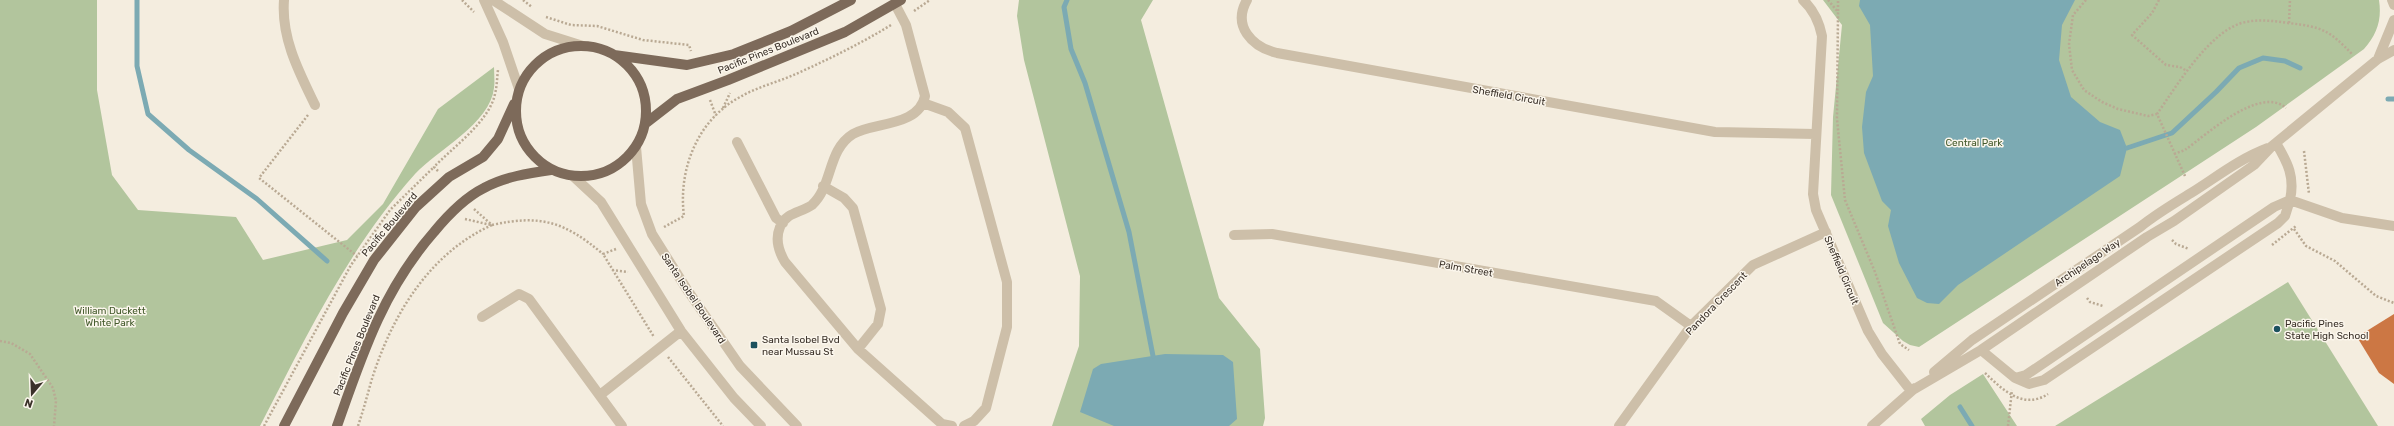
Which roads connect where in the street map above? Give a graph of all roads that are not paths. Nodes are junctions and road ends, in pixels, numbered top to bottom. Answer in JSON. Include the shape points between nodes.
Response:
{"nodes":[{"id":1,"x":284,"y":0,"type":"edge"},
{"id":2,"x":484,"y":0,"type":"edge"},
{"id":3,"x":493,"y":0,"type":"edge"},
{"id":4,"x":851,"y":0,"type":"edge"},
{"id":5,"x":1247,"y":0,"type":"edge"},
{"id":6,"x":1803,"y":0,"type":"edge"},
{"id":7,"x":2392,"y":0,"type":"edge"},
{"id":8,"x":898,"y":2,"type":"edge"},
{"id":9,"x":2394,"y":5,"type":"edge"},
{"id":10,"x":2394,"y":20,"type":"edge"},
{"id":11,"x":583,"y":46,"type":"junction"},
{"id":12,"x":2394,"y":50,"type":"edge"},
{"id":13,"x":614,"y":55,"type":"junction"},
{"id":14,"x":2378,"y":60,"type":"junction"},
{"id":15,"x":519,"y":89,"type":"junction"},
{"id":16,"x":515,"y":101,"type":"junction"},
{"id":17,"x":923,"y":104,"type":"junction"},
{"id":18,"x":315,"y":105,"type":"road end"},
{"id":19,"x":646,"y":123,"type":"junction"},
{"id":20,"x":1816,"y":134,"type":"junction"},
{"id":21,"x":737,"y":142,"type":"dead end"},
{"id":22,"x":2274,"y":145,"type":"junction"},
{"id":23,"x":636,"y":147,"type":"junction"},
{"id":24,"x":551,"y":170,"type":"junction"},
{"id":25,"x":573,"y":176,"type":"junction"},
{"id":26,"x":823,"y":186,"type":"junction"},
{"id":27,"x":2290,"y":200,"type":"junction"},
{"id":28,"x":783,"y":223,"type":"junction"},
{"id":29,"x":2394,"y":226,"type":"edge"},
{"id":30,"x":1826,"y":232,"type":"junction"},
{"id":31,"x":1234,"y":235,"type":"dead end"},
{"id":32,"x":482,"y":317,"type":"dead end"},
{"id":33,"x":1691,"y":326,"type":"junction"},
{"id":34,"x":681,"y":331,"type":"junction"},
{"id":35,"x":858,"y":349,"type":"junction"},
{"id":36,"x":1981,"y":350,"type":"junction"},
{"id":37,"x":2015,"y":378,"type":"junction"},
{"id":38,"x":1912,"y":391,"type":"junction"},
{"id":39,"x":600,"y":395,"type":"junction"},
{"id":40,"x":284,"y":426,"type":"edge"},
{"id":41,"x":337,"y":426,"type":"edge"},
{"id":42,"x":622,"y":426,"type":"edge"},
{"id":43,"x":761,"y":426,"type":"edge"},
{"id":44,"x":797,"y":426,"type":"edge"},
{"id":45,"x":952,"y":426,"type":"edge"},
{"id":46,"x":964,"y":426,"type":"edge"},
{"id":47,"x":1619,"y":426,"type":"edge"},
{"id":48,"x":1872,"y":426,"type":"edge"}],
"edges":[{"from":1,"to":18,"type":"street","via":[[288,39],[295,64]]},
{"from":2,"to":15,"type":"street","via":[[503,42]]},
{"from":3,"to":11,"type":"street","via":[[545,34]]},
{"from":4,"to":13,"type":"main road","name":"Pacific Pines Boulevard","via":[[791,31],[734,54],[687,65]]},
{"from":5,"to":20,"type":"street","name":"Sheffield Circuit","via":[[1242,14],[1242,25],[1247,35],[1255,44],[1277,53],[1715,132]]},
{"from":6,"to":20,"type":"street","name":"Sheffield Circuit","via":[[1819,22],[1822,36]]},
{"from":7,"to":9,"type":"street"},
{"from":8,"to":17,"type":"street","via":[[925,96]]},
{"from":8,"to":19,"type":"main road","name":"Pacific Pines Boulevard","via":[[845,32],[677,99]]},
{"from":10,"to":14,"type":"street","name":"Archipelago Way"},
{"from":11,"to":13,"type":"main road","via":[[599,48]]},
{"from":11,"to":15,"type":"main road","via":[[566,47],[537,62],[526,74]]},
{"from":12,"to":14,"type":"street","name":"Archipelago Way"},
{"from":13,"to":19,"type":"main road","via":[[630,68],[641,84],[646,103]]},
{"from":14,"to":22,"type":"street","name":"Archipelago Way"},
{"from":15,"to":16,"type":"main road"},
{"from":16,"to":24,"type":"main road","via":[[516,122],[522,141],[534,158]]},
{"from":16,"to":40,"type":"main road","name":"Pacific Boulevard","via":[[498,140],[483,156],[449,177],[416,207],[374,260]]},
{"from":17,"to":26,"type":"street","via":[[910,115],[893,123],[853,134],[839,147]]},
{"from":17,"to":46,"type":"street","via":[[948,112],[965,128],[1007,282],[1007,328],[986,408],[974,421]]},
{"from":19,"to":23,"type":"main road"},
{"from":20,"to":30,"type":"street","name":"Sheffield Circuit","via":[[1813,194],[1816,210]]},
{"from":21,"to":28,"type":"street","via":[[776,218]]},
{"from":22,"to":27,"type":"street","via":[[2290,167],[2293,184]]},
{"from":22,"to":36,"type":"street","name":"Archipelago Way","via":[[2254,165],[2174,221]]},
{"from":22,"to":38,"type":"street","name":"Archipelago Way","via":[[2244,158],[2165,208],[1972,340]]},
{"from":23,"to":25,"type":"main road","via":[[624,161],[609,171],[591,176]]},
{"from":23,"to":44,"type":"street","name":"Santa Isobel Boulevard","via":[[641,204],[652,234],[740,366]]},
{"from":24,"to":25,"type":"main road"},
{"from":24,"to":41,"type":"main road","name":"Pacific Pines Boulevard","via":[[522,174],[484,188],[449,215],[414,255],[382,307]]},
{"from":25,"to":34,"type":"street","via":[[601,202]]},
{"from":26,"to":28,"type":"street","via":[[812,205],[791,214]]},
{"from":26,"to":35,"type":"street","via":[[844,198],[853,208],[881,309],[878,324]]},
{"from":27,"to":29,"type":"street","via":[[2342,218]]},
{"from":27,"to":37,"type":"street","via":[[2274,207],[2026,375]]},
{"from":27,"to":37,"type":"street","via":[[2285,216],[2278,223],[2044,380],[2029,384]]},
{"from":28,"to":35,"type":"street","via":[[780,227],[778,249],[785,262]]},
{"from":30,"to":33,"type":"street","name":"Pandora Crescent","via":[[1753,265]]},
{"from":30,"to":38,"type":"street","name":"Sheffield Circuit","via":[[1868,331],[1882,354]]},
{"from":31,"to":33,"type":"street","name":"Palm Street","via":[[1272,234],[1656,301]]},
{"from":32,"to":39,"type":"street","via":[[519,294],[529,299]]},
{"from":33,"to":47,"type":"street","name":"Pandora Crescent"},
{"from":34,"to":39,"type":"street"},
{"from":34,"to":43,"type":"street","via":[[734,398]]},
{"from":35,"to":45,"type":"street","via":[[942,424]]},
{"from":36,"to":37,"type":"street"},
{"from":36,"to":38,"type":"street","name":"Archipelago Way"},
{"from":38,"to":48,"type":"street","name":"Archipelago Way"},
{"from":39,"to":42,"type":"street"}]}
